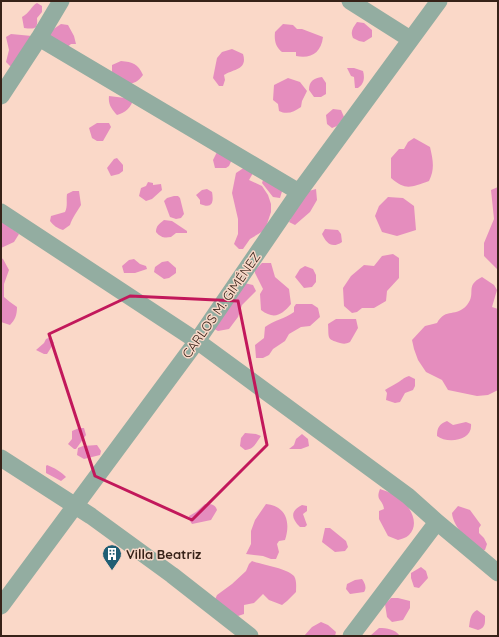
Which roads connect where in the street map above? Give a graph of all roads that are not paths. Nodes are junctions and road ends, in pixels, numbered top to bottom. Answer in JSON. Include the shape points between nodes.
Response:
{"nodes":[{"id":1,"x":61,"y":1,"type":"edge"},
{"id":2,"x":350,"y":1,"type":"edge"},
{"id":3,"x":439,"y":1,"type":"edge"},
{"id":4,"x":39,"y":38,"type":"junction"},
{"id":5,"x":410,"y":39,"type":"junction"},
{"id":6,"x":1,"y":96,"type":"edge"},
{"id":7,"x":299,"y":192,"type":"junction"},
{"id":8,"x":1,"y":212,"type":"edge"},
{"id":9,"x":197,"y":340,"type":"junction"},
{"id":10,"x":1,"y":458,"type":"edge"},
{"id":11,"x":74,"y":506,"type":"junction"},
{"id":12,"x":436,"y":522,"type":"junction"},
{"id":13,"x":498,"y":573,"type":"edge"},
{"id":14,"x":1,"y":606,"type":"edge"},
{"id":15,"x":250,"y":636,"type":"edge"},
{"id":16,"x":351,"y":636,"type":"edge"}],
"edges":[{"from":1,"to":4,"type":"street"},
{"from":2,"to":5,"type":"street"},
{"from":3,"to":5,"type":"street","name":"CARLOS M. GIMÉNEZ"},
{"from":4,"to":6,"type":"street"},
{"from":4,"to":7,"type":"street"},
{"from":5,"to":7,"type":"street","name":"CARLOS M. GIMÉNEZ"},
{"from":7,"to":9,"type":"street","name":"CARLOS M. GIMÉNEZ"},
{"from":8,"to":9,"type":"street"},
{"from":9,"to":11,"type":"street","name":"CARLOS M. GIMÉNEZ"},
{"from":9,"to":12,"type":"street","via":[[408,496]]},
{"from":10,"to":11,"type":"street"},
{"from":11,"to":14,"type":"street","name":"CARLOS M. GIMÉNEZ"},
{"from":11,"to":15,"type":"street","via":[[172,575]]},
{"from":12,"to":13,"type":"street"},
{"from":12,"to":16,"type":"street"}]}
